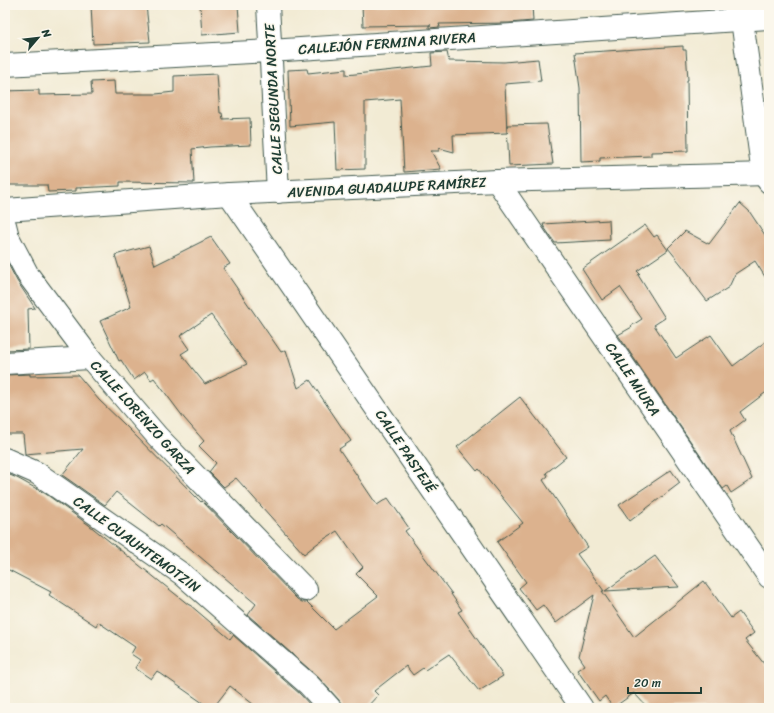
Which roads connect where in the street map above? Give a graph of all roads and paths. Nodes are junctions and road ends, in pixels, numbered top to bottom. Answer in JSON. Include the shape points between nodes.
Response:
{"nodes":[{"id":1,"x":268,"y":5,"type":"edge"},
{"id":2,"x":741,"y":12,"type":"edge"},
{"id":3,"x":769,"y":18,"type":"edge"},
{"id":4,"x":270,"y":51,"type":"junction"},
{"id":5,"x":5,"y":65,"type":"edge"},
{"id":6,"x":767,"y":176,"type":"edge"},
{"id":7,"x":497,"y":181,"type":"junction"},
{"id":8,"x":278,"y":192,"type":"junction"},
{"id":9,"x":230,"y":194,"type":"junction"},
{"id":10,"x":5,"y":210,"type":"edge"},
{"id":11,"x":5,"y":225,"type":"edge"},
{"id":12,"x":90,"y":358,"type":"junction"},
{"id":13,"x":5,"y":363,"type":"edge"},
{"id":14,"x":5,"y":459,"type":"edge"},
{"id":15,"x":769,"y":577,"type":"edge"},
{"id":16,"x":306,"y":590,"type":"dead end"},
{"id":17,"x":330,"y":708,"type":"edge"},
{"id":18,"x":582,"y":708,"type":"edge"}],
"edges":[{"from":1,"to":4,"type":"street","name":"CALLE SEGUNDA NORTE"},
{"from":2,"to":3,"type":"street","name":"CALLEJÓN FERMINA RIVERA"},
{"from":2,"to":4,"type":"street","name":"CALLEJÓN FERMINA RIVERA"},
{"from":2,"to":6,"type":"street"},
{"from":4,"to":5,"type":"street","name":"CALLEJÓN FERMINA RIVERA"},
{"from":4,"to":8,"type":"street","name":"CALLE SEGUNDA NORTE"},
{"from":6,"to":7,"type":"street","name":"AVENIDA GUADALUPE RAMÍREZ"},
{"from":7,"to":8,"type":"street","name":"AVENIDA GUADALUPE RAMÍREZ"},
{"from":7,"to":15,"type":"street","name":"CALLE MIURA"},
{"from":8,"to":9,"type":"street","name":"AVENIDA GUADALUPE RAMÍREZ"},
{"from":9,"to":10,"type":"street","name":"AVENIDA GUADALUPE RAMÍREZ"},
{"from":9,"to":18,"type":"street","name":"CALLE PASTEJÉ"},
{"from":11,"to":12,"type":"street","name":"CALLE LORENZO GARZA","via":[[8,237],[28,275]]},
{"from":12,"to":13,"type":"street"},
{"from":12,"to":16,"type":"street","name":"CALLE LORENZO GARZA","via":[[157,436]]},
{"from":14,"to":17,"type":"street","name":"CALLE CUAUHTEMOTZIN","via":[[37,473],[182,574],[309,685]]}]}
